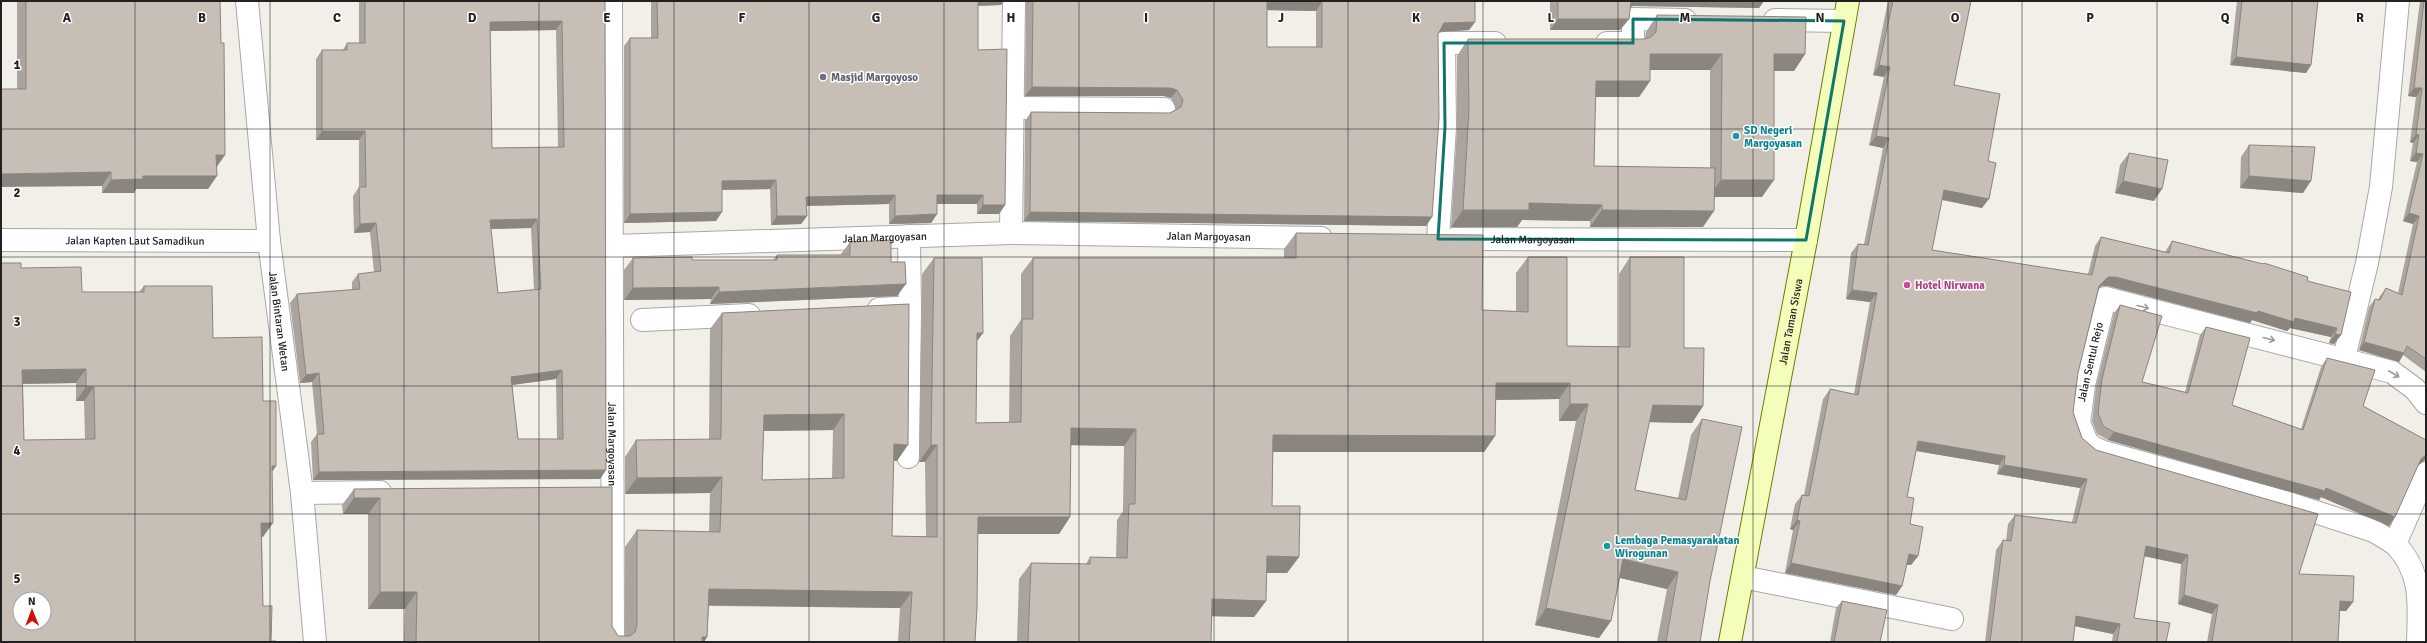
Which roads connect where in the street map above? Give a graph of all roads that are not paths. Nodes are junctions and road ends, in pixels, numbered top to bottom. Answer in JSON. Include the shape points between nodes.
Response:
{"nodes":[{"id":1,"x":247,"y":1,"type":"edge"},
{"id":2,"x":611,"y":1,"type":"edge"},
{"id":3,"x":1014,"y":1,"type":"edge"},
{"id":4,"x":2398,"y":1,"type":"edge"},
{"id":5,"x":1846,"y":11,"type":"edge"},
{"id":6,"x":1702,"y":20,"type":"edge"},
{"id":7,"x":1756,"y":20,"type":"edge"},
{"id":8,"x":1515,"y":43,"type":"edge"},
{"id":9,"x":1586,"y":43,"type":"edge"},
{"id":10,"x":1012,"y":108,"type":"junction"},
{"id":11,"x":1164,"y":109,"type":"dead end"},
{"id":12,"x":1011,"y":233,"type":"junction"},
{"id":13,"x":909,"y":236,"type":"junction"},
{"id":14,"x":1343,"y":238,"type":"edge"},
{"id":15,"x":1415,"y":239,"type":"edge"},
{"id":16,"x":1438,"y":239,"type":"junction"},
{"id":17,"x":1,"y":240,"type":"edge"},
{"id":18,"x":1806,"y":240,"type":"junction"},
{"id":19,"x":269,"y":241,"type":"junction"},
{"id":20,"x":613,"y":246,"type":"junction"},
{"id":21,"x":857,"y":310,"type":"edge"},
{"id":22,"x":910,"y":311,"type":"junction"},
{"id":23,"x":770,"y":314,"type":"edge"},
{"id":24,"x":642,"y":320,"type":"dead end"},
{"id":25,"x":2344,"y":358,"type":"junction"},
{"id":26,"x":2426,"y":403,"type":"edge"},
{"id":27,"x":908,"y":457,"type":"edge"},
{"id":28,"x":2426,"y":473,"type":"edge"},
{"id":29,"x":589,"y":491,"type":"edge"},
{"id":30,"x":613,"y":491,"type":"junction"},
{"id":31,"x":398,"y":492,"type":"edge"},
{"id":32,"x":302,"y":493,"type":"junction"},
{"id":33,"x":2395,"y":544,"type":"junction"},
{"id":34,"x":1743,"y":577,"type":"junction"},
{"id":35,"x":1952,"y":619,"type":"dead end"},
{"id":36,"x":315,"y":642,"type":"edge"},
{"id":37,"x":613,"y":642,"type":"edge"},
{"id":38,"x":1730,"y":642,"type":"edge"},
{"id":39,"x":2418,"y":642,"type":"edge"}],
"edges":[{"from":1,"to":19,"type":"street","name":"Jalan Bintaran Wetan"},
{"from":2,"to":20,"type":"street","name":"Jalan Margoyasan"},
{"from":3,"to":10,"type":"street"},
{"from":4,"to":25,"type":"street","via":[[2381,187],[2367,263]]},
{"from":5,"to":7,"type":"street"},
{"from":5,"to":18,"type":"main road","name":"Jalan Taman Siswa"},
{"from":6,"to":9,"type":"street","via":[[1633,19],[1633,44]]},
{"from":8,"to":16,"type":"street","via":[[1444,43],[1445,127]]},
{"from":10,"to":11,"type":"street"},
{"from":10,"to":12,"type":"street"},
{"from":12,"to":13,"type":"street","name":"Jalan Margoyasan"},
{"from":12,"to":14,"type":"street","name":"Jalan Margoyasan"},
{"from":13,"to":20,"type":"street","name":"Jalan Margoyasan"},
{"from":13,"to":22,"type":"street"},
{"from":15,"to":16,"type":"street","name":"Jalan Margoyasan"},
{"from":16,"to":18,"type":"street","name":"Jalan Margoyasan"},
{"from":17,"to":19,"type":"street","name":"Jalan Kapten Laut Samadikun"},
{"from":18,"to":34,"type":"main road","name":"Jalan Taman Siswa"},
{"from":19,"to":32,"type":"street","name":"Jalan Bintaran Wetan"},
{"from":20,"to":30,"type":"street","name":"Jalan Margoyasan"},
{"from":21,"to":22,"type":"street","via":[[897,308]]},
{"from":22,"to":27,"type":"street"},
{"from":23,"to":24,"type":"street"},
{"from":25,"to":26,"type":"street","name":"Jalan Sentul Rejo","one_way":true,"via":[[2392,372],[2415,389]]},
{"from":33,"to":25,"type":"street","name":"Jalan Sentul Rejo","one_way":true,"via":[[2374,531],[2094,448],[2082,434],[2079,415],[2105,298]]},
{"from":28,"to":33,"type":"street"},
{"from":29,"to":30,"type":"street"},
{"from":30,"to":37,"type":"street","name":"Jalan Margoyasan"},
{"from":31,"to":32,"type":"street"},
{"from":32,"to":36,"type":"street","name":"Jalan Bintaran Wetan"},
{"from":33,"to":39,"type":"street","name":"Jalan Sentul Rejo","via":[[2412,567],[2418,588]]},
{"from":34,"to":35,"type":"street"},
{"from":34,"to":38,"type":"main road","name":"Jalan Taman Siswa"}]}
